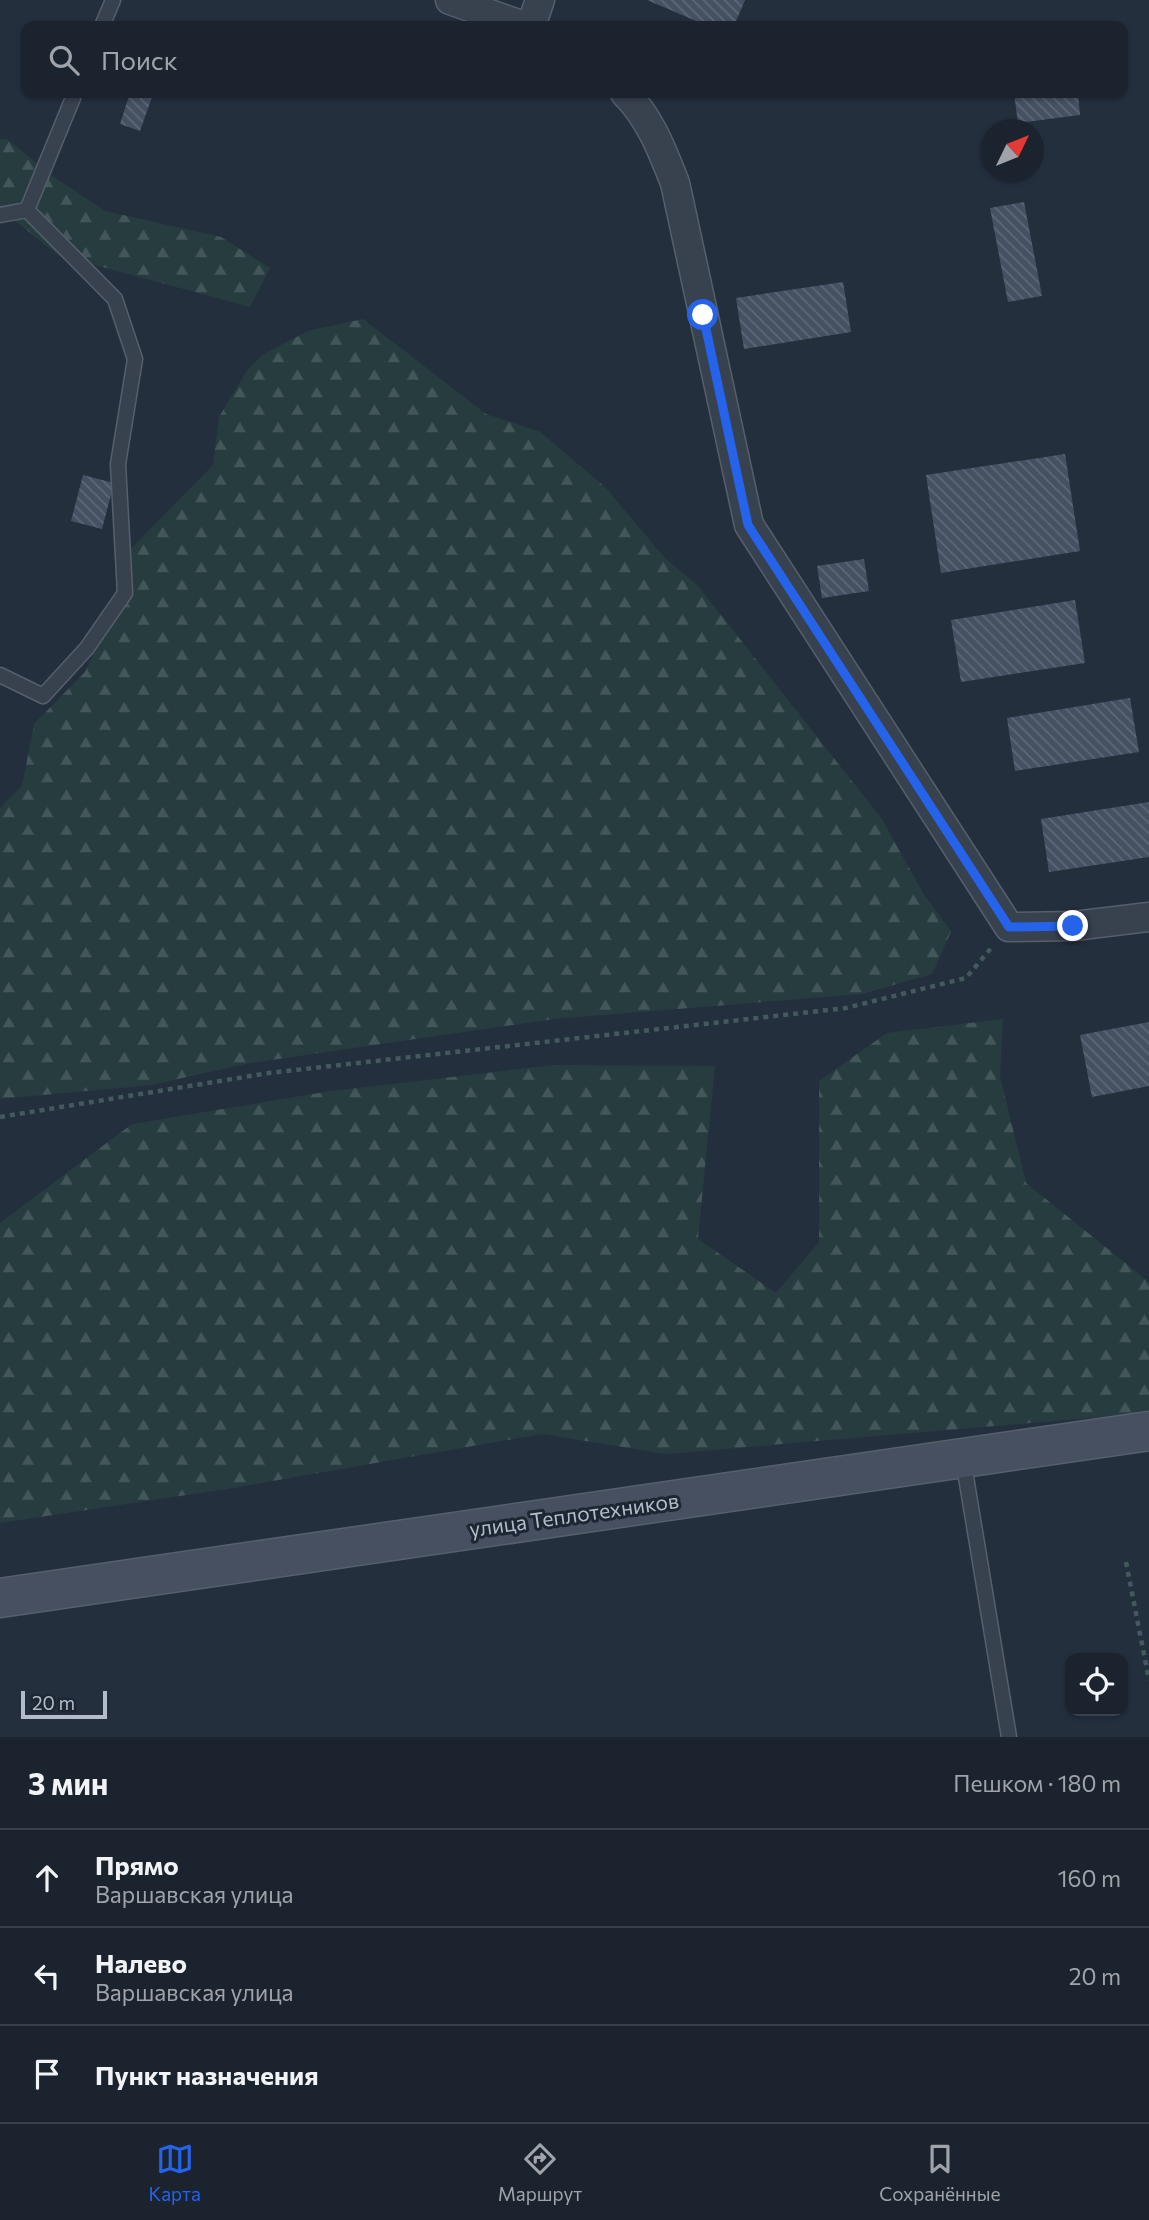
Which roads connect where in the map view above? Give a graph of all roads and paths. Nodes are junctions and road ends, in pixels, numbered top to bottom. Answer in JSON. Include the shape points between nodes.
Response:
{"nodes":[{"id":1,"x":113,"y":0,"type":"edge"},
{"id":2,"x":450,"y":0,"type":"edge"},
{"id":3,"x":540,"y":0,"type":"edge"},
{"id":4,"x":104,"y":21,"type":"edge"},
{"id":5,"x":510,"y":21,"type":"edge"},
{"id":6,"x":533,"y":21,"type":"edge"},
{"id":7,"x":73,"y":98,"type":"edge"},
{"id":8,"x":630,"y":98,"type":"edge"},
{"id":9,"x":27,"y":210,"type":"junction"},
{"id":10,"x":0,"y":215,"type":"edge"},
{"id":11,"x":0,"y":675,"type":"edge"},
{"id":12,"x":1149,"y":917,"type":"edge"},
{"id":13,"x":1009,"y":927,"type":"junction"},
{"id":14,"x":0,"y":1117,"type":"edge"},
{"id":15,"x":1149,"y":1431,"type":"edge"},
{"id":16,"x":963,"y":1457,"type":"junction"},
{"id":17,"x":1126,"y":1562,"type":"dead end"},
{"id":18,"x":0,"y":1598,"type":"edge"},
{"id":19,"x":1149,"y":1680,"type":"edge"},
{"id":20,"x":1009,"y":1737,"type":"edge"}],
"edges":[{"from":1,"to":4,"type":"lane"},
{"from":2,"to":5,"type":"street"},
{"from":3,"to":6,"type":"street"},
{"from":7,"to":9,"type":"lane"},
{"from":8,"to":13,"type":"street","via":[[641,109],[675,183],[748,525]]},
{"from":9,"to":10,"type":"lane"},
{"from":9,"to":11,"type":"lane","via":[[116,299],[135,359],[118,464],[125,593],[87,648],[43,695]]},
{"from":12,"to":13,"type":"street","via":[[1073,926]]},
{"from":13,"to":14,"type":"path","via":[[966,978],[846,1008],[269,1073]]},
{"from":15,"to":16,"type":"main road","name":"улица Теплотехников"},
{"from":16,"to":18,"type":"main road","name":"улица Теплотехников"},
{"from":16,"to":20,"type":"lane"},
{"from":17,"to":19,"type":"path"}]}
